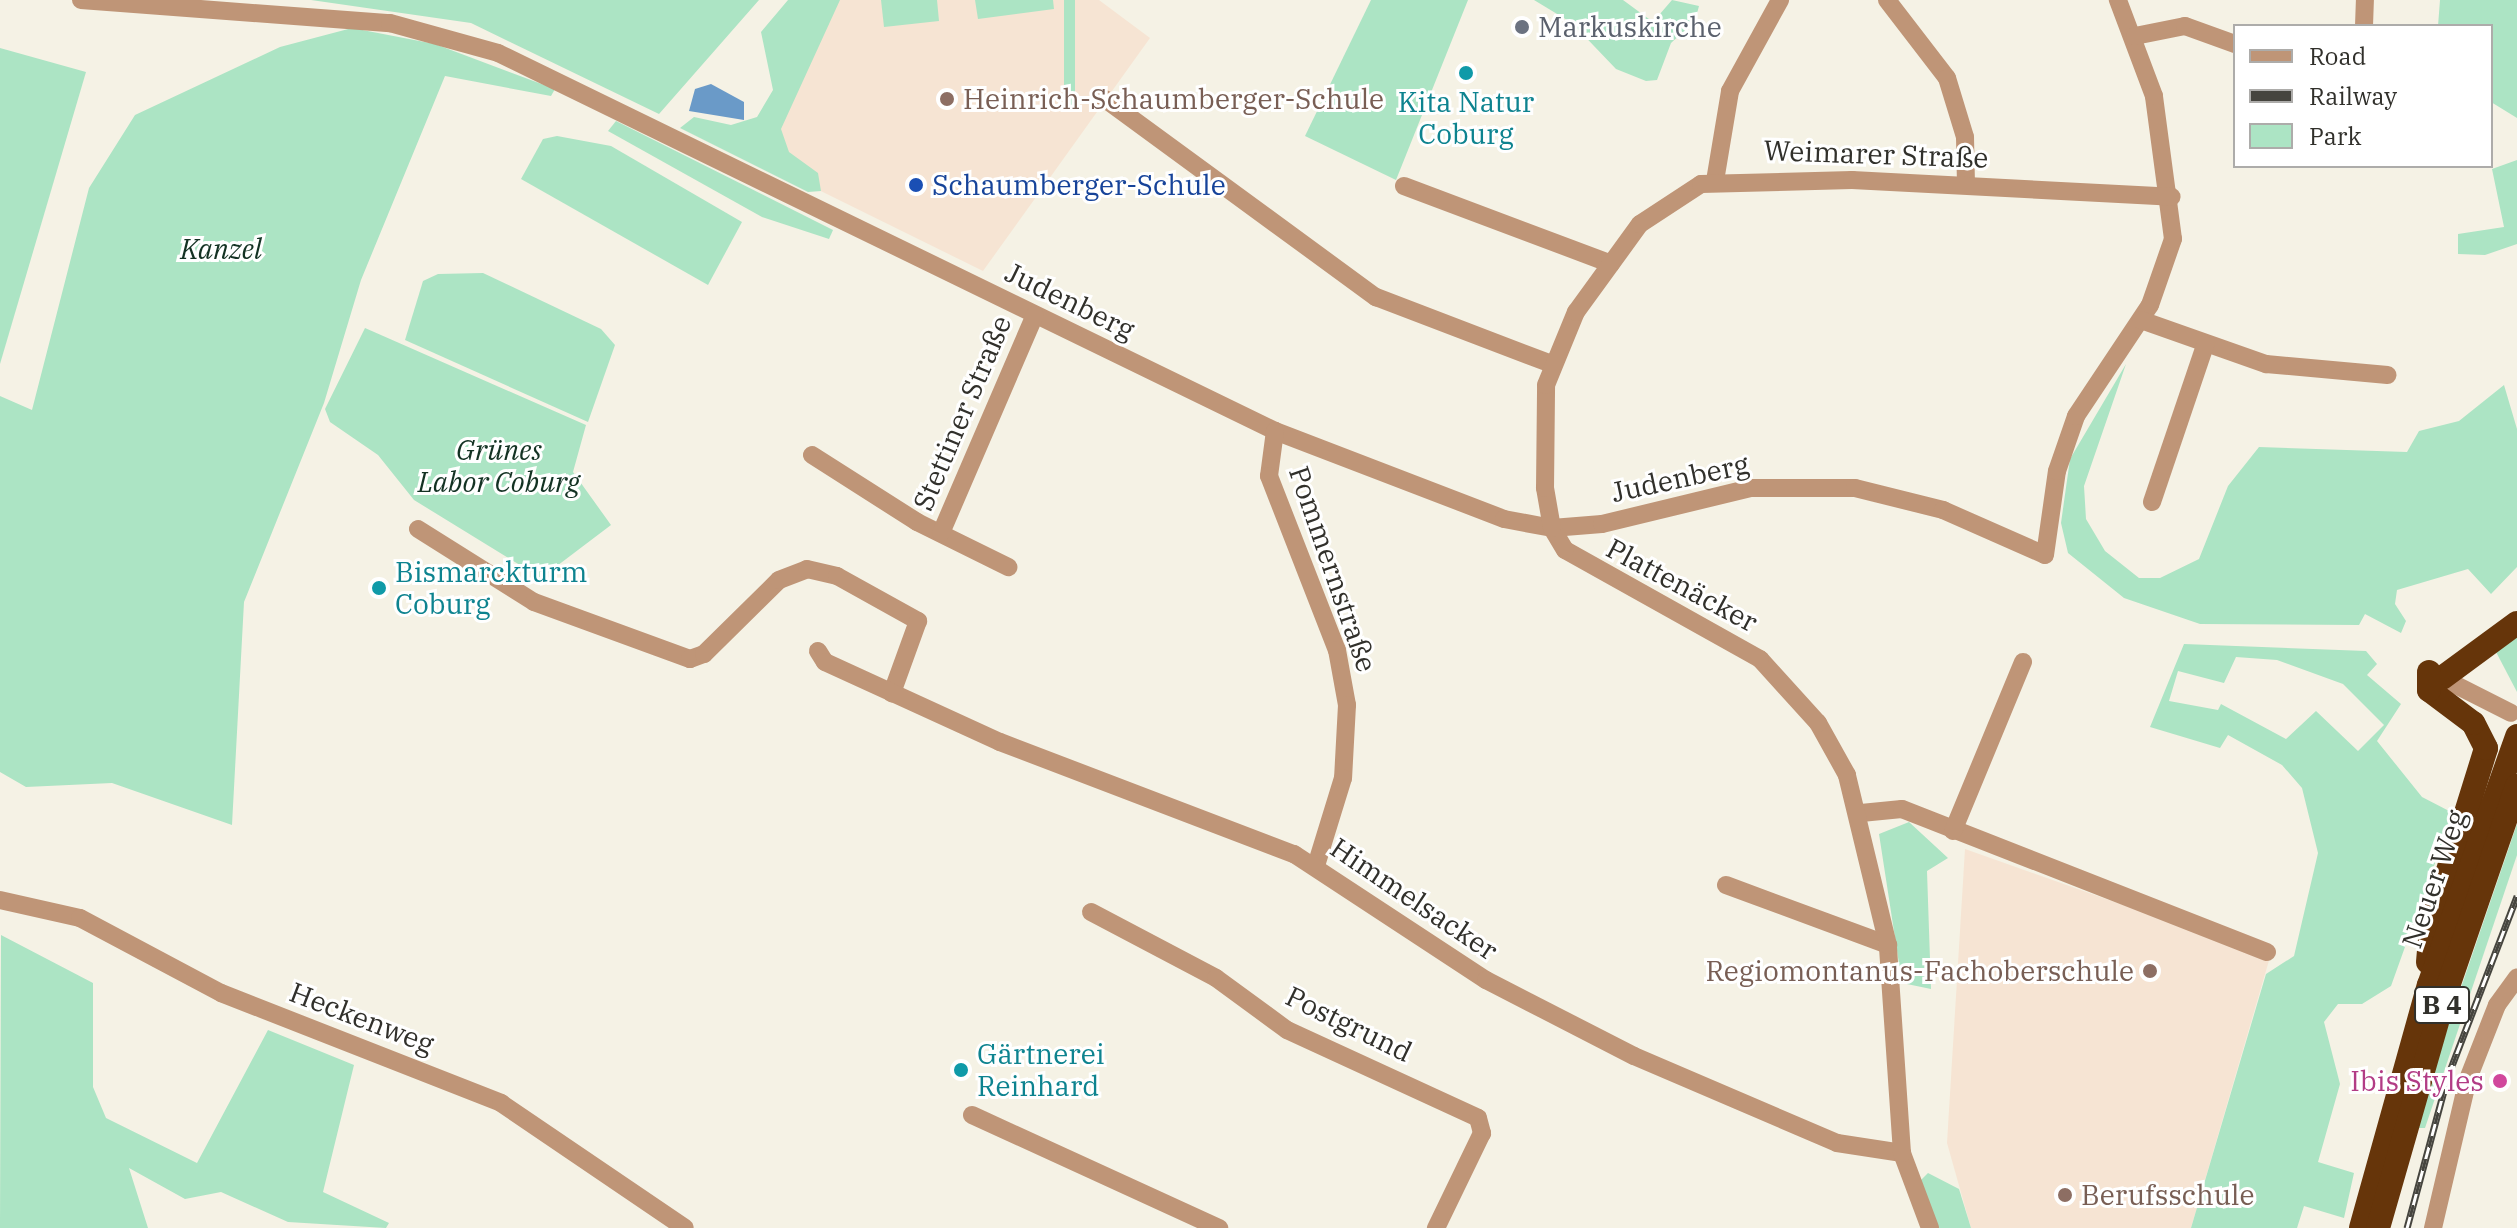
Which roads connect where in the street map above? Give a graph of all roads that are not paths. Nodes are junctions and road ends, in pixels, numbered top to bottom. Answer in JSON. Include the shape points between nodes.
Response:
{"nodes":[{"id":1,"x":81,"y":0,"type":"edge"},
{"id":2,"x":251,"y":0,"type":"edge"},
{"id":3,"x":1780,"y":0,"type":"edge"},
{"id":4,"x":1887,"y":0,"type":"edge"},
{"id":5,"x":2118,"y":0,"type":"edge"},
{"id":6,"x":2365,"y":0,"type":"edge"},
{"id":7,"x":135,"y":2,"type":"edge"},
{"id":8,"x":188,"y":4,"type":"edge"},
{"id":9,"x":310,"y":18,"type":"junction"},
{"id":10,"x":2364,"y":24,"type":"edge"},
{"id":11,"x":2135,"y":36,"type":"junction"},
{"id":12,"x":2233,"y":43,"type":"edge"},
{"id":13,"x":1105,"y":99,"type":"dead end"},
{"id":14,"x":1715,"y":181,"type":"junction"},
{"id":15,"x":1966,"y":185,"type":"junction"},
{"id":16,"x":1404,"y":186,"type":"dead end"},
{"id":17,"x":2172,"y":197,"type":"junction"},
{"id":18,"x":1611,"y":264,"type":"junction"},
{"id":19,"x":1035,"y":315,"type":"junction"},
{"id":20,"x":2141,"y":320,"type":"junction"},
{"id":21,"x":2205,"y":345,"type":"junction"},
{"id":22,"x":1551,"y":364,"type":"junction"},
{"id":23,"x":2388,"y":375,"type":"dead end"},
{"id":24,"x":1275,"y":431,"type":"junction"},
{"id":25,"x":812,"y":455,"type":"dead end"},
{"id":26,"x":2152,"y":502,"type":"dead end"},
{"id":27,"x":1552,"y":528,"type":"junction"},
{"id":28,"x":418,"y":529,"type":"dead end"},
{"id":29,"x":941,"y":533,"type":"junction"},
{"id":30,"x":1008,"y":567,"type":"dead end"},
{"id":31,"x":2517,"y":623,"type":"edge"},
{"id":32,"x":818,"y":651,"type":"dead end"},
{"id":33,"x":2023,"y":662,"type":"dead end"},
{"id":34,"x":2436,"y":675,"type":"junction"},
{"id":35,"x":892,"y":693,"type":"junction"},
{"id":36,"x":2514,"y":724,"type":"edge"},
{"id":37,"x":2517,"y":786,"type":"edge"},
{"id":38,"x":1861,"y":813,"type":"junction"},
{"id":39,"x":1953,"y":831,"type":"junction"},
{"id":40,"x":1316,"y":866,"type":"junction"},
{"id":41,"x":1726,"y":885,"type":"dead end"},
{"id":42,"x":0,"y":900,"type":"edge"},
{"id":43,"x":1091,"y":912,"type":"dead end"},
{"id":44,"x":1888,"y":945,"type":"junction"},
{"id":45,"x":2267,"y":952,"type":"dead end"},
{"id":46,"x":2517,"y":977,"type":"edge"},
{"id":47,"x":2429,"y":985,"type":"junction"},
{"id":48,"x":972,"y":1115,"type":"dead end"},
{"id":49,"x":1902,"y":1153,"type":"junction"},
{"id":50,"x":685,"y":1228,"type":"edge"},
{"id":51,"x":1219,"y":1228,"type":"edge"},
{"id":52,"x":1436,"y":1228,"type":"edge"},
{"id":53,"x":1930,"y":1228,"type":"edge"},
{"id":54,"x":2361,"y":1228,"type":"edge"},
{"id":55,"x":2378,"y":1228,"type":"edge"},
{"id":56,"x":2433,"y":1228,"type":"edge"}],
"edges":[{"from":1,"to":7,"type":"street","name":"Judenberg"},
{"from":2,"to":9,"type":"street"},
{"from":3,"to":14,"type":"street","via":[[1730,91]]},
{"from":4,"to":15,"type":"street","via":[[1947,78],[1965,137]]},
{"from":5,"to":11,"type":"street"},
{"from":6,"to":10,"type":"street"},
{"from":7,"to":8,"type":"street","name":"Judenberg"},
{"from":8,"to":9,"type":"street","name":"Judenberg"},
{"from":9,"to":19,"type":"street","name":"Judenberg","via":[[432,31],[498,53]]},
{"from":11,"to":12,"type":"street","via":[[2185,26]]},
{"from":11,"to":17,"type":"street"},
{"from":13,"to":22,"type":"street","via":[[1364,290]]},
{"from":14,"to":15,"type":"street","name":"Weimarer Straße"},
{"from":14,"to":18,"type":"street","name":"Weimarer Straße","via":[[1668,200]]},
{"from":15,"to":17,"type":"street","name":"Weimarer Straße"},
{"from":16,"to":18,"type":"street"},
{"from":17,"to":20,"type":"street","via":[[2169,260]]},
{"from":18,"to":22,"type":"street","name":"Weimarer Straße"},
{"from":19,"to":24,"type":"street","name":"Judenberg"},
{"from":19,"to":29,"type":"street","name":"Stettiner Straße"},
{"from":20,"to":21,"type":"street"},
{"from":20,"to":27,"type":"street","name":"Judenberg","via":[[2076,416],[2057,471],[2045,555],[1943,510],[1855,488],[1751,488],[1630,518]]},
{"from":21,"to":23,"type":"street","via":[[2301,370]]},
{"from":21,"to":26,"type":"street"},
{"from":22,"to":27,"type":"street","name":"Weimarer Straße","via":[[1543,427]]},
{"from":24,"to":27,"type":"street","name":"Judenberg","via":[[1411,488]]},
{"from":24,"to":40,"type":"street","name":"Pommernstraße","via":[[1269,476],[1337,650],[1347,705],[1343,778]]},
{"from":25,"to":29,"type":"street","name":"Stettiner Straße"},
{"from":27,"to":38,"type":"street","name":"Plattenäcker","via":[[1580,562],[1713,627],[1776,672],[1818,723]]},
{"from":28,"to":35,"type":"street","via":[[534,602],[690,659],[704,654],[779,580],[807,569],[837,576],[918,621]]},
{"from":29,"to":30,"type":"street","name":"Stettiner Straße"},
{"from":31,"to":34,"type":"highway"},
{"from":32,"to":35,"type":"street","name":"Himmelsacker","via":[[825,662]]},
{"from":33,"to":39,"type":"street"},
{"from":34,"to":36,"type":"street"},
{"from":34,"to":47,"type":"highway","via":[[2429,690],[2473,723],[2486,748],[2431,925]]},
{"from":35,"to":40,"type":"street","name":"Himmelsacker"},
{"from":36,"to":47,"type":"highway","name":"Neuer Weg","number":"B 4"},
{"from":37,"to":55,"type":"highway","name":"Neuer Weg","number":"B 4","via":[[2436,1023]]},
{"from":38,"to":39,"type":"street","via":[[1893,806]]},
{"from":38,"to":44,"type":"street","name":"Plattenäcker"},
{"from":39,"to":45,"type":"street"},
{"from":40,"to":49,"type":"street","name":"Himmelsacker","via":[[1411,936],[1559,1021],[1837,1143]]},
{"from":41,"to":44,"type":"street"},
{"from":42,"to":50,"type":"street","name":"Heckenweg","via":[[80,918],[221,993],[501,1103]]},
{"from":43,"to":52,"type":"street","name":"Postgrund","via":[[1216,978],[1287,1030],[1478,1118],[1482,1133]]},
{"from":44,"to":49,"type":"street","name":"Plattenäcker"},
{"from":46,"to":56,"type":"street","via":[[2497,1005],[2468,1079]]},
{"from":47,"to":54,"type":"highway","name":"Neuer Weg","number":"B 4"},
{"from":48,"to":51,"type":"street"},
{"from":49,"to":53,"type":"street","name":"Plattenäcker"}]}
